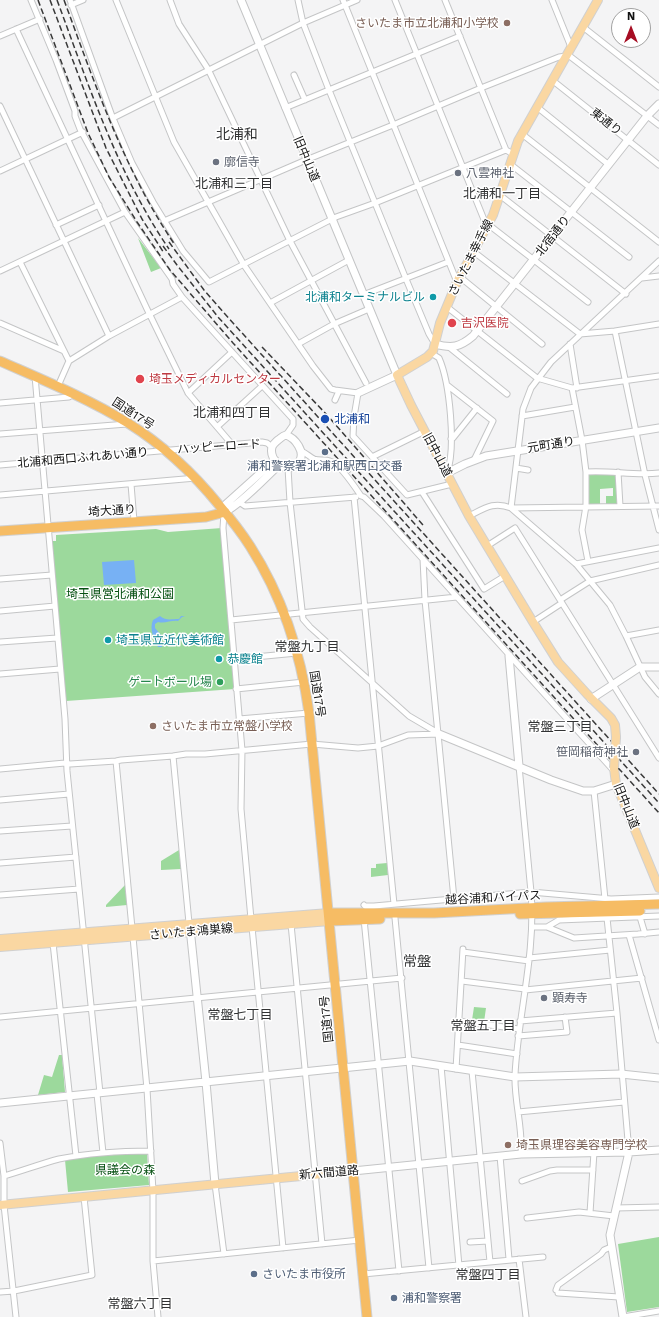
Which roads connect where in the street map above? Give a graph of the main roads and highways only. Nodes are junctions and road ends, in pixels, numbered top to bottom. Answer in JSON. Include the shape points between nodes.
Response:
{"nodes":[{"id":1,"x":598,"y":0,"type":"edge"},
{"id":2,"x":0,"y":361,"type":"edge"},
{"id":3,"x":397,"y":375,"type":"joint"},
{"id":4,"x":224,"y":512,"type":"junction"},
{"id":5,"x":0,"y":531,"type":"edge"},
{"id":6,"x":659,"y":888,"type":"edge"},
{"id":7,"x":659,"y":904,"type":"edge"},
{"id":8,"x":546,"y":910,"type":"junction"},
{"id":9,"x":659,"y":910,"type":"edge"},
{"id":10,"x":533,"y":911,"type":"junction"},
{"id":11,"x":329,"y":917,"type":"junction"},
{"id":12,"x":252,"y":923,"type":"junction"},
{"id":13,"x":132,"y":932,"type":"junction"},
{"id":14,"x":0,"y":939,"type":"edge"},
{"id":15,"x":53,"y":939,"type":"junction"},
{"id":16,"x":0,"y":948,"type":"edge"},
{"id":17,"x":353,"y":1171,"type":"junction"},
{"id":18,"x":2,"y":1205,"type":"edge"},
{"id":19,"x":367,"y":1317,"type":"edge"}],
"edges":[{"from":1,"to":3,"type":"main road","name":"さいたま幸手線","via":[[522,134],[501,196],[488,227],[458,280],[431,353]]},
{"from":2,"to":4,"type":"highway","name":"国道17号","via":[[58,386],[129,424],[186,468]]},
{"from":3,"to":6,"type":"main road","name":"旧中山道","bridge":true,"via":[[469,516],[554,657],[613,721],[616,730],[616,784]]},
{"from":4,"to":5,"type":"highway","name":"埼大通り","via":[[206,517]]},
{"from":4,"to":11,"type":"highway","name":"国道17号","via":[[257,557],[284,615],[297,653],[309,713]]},
{"from":7,"to":8,"type":"highway","name":"越谷浦和バイパス"},
{"from":8,"to":9,"type":"highway","name":"越谷浦和バイパス"},
{"from":8,"to":10,"type":"highway","name":"越谷浦和バイパス"},
{"from":10,"to":11,"type":"highway","name":"越谷浦和バイパス"},
{"from":10,"to":11,"type":"highway","name":"越谷浦和バイパス","via":[[364,919]]},
{"from":11,"to":12,"type":"main road","name":"さいたま鴻巣線"},
{"from":11,"to":12,"type":"main road","name":"さいたま鴻巣線","via":[[291,924]]},
{"from":11,"to":17,"type":"highway","name":"国道17号"},
{"from":12,"to":13,"type":"main road","name":"さいたま鴻巣線","via":[[190,932]]},
{"from":12,"to":13,"type":"main road","name":"さいたま鴻巣線","via":[[189,923]]},
{"from":13,"to":15,"type":"main road","name":"さいたま鴻巣線"},
{"from":14,"to":15,"type":"main road"},
{"from":15,"to":16,"type":"main road"},
{"from":17,"to":18,"type":"main road","name":"新六間道路"},
{"from":17,"to":19,"type":"highway","name":"国道17号"}]}
